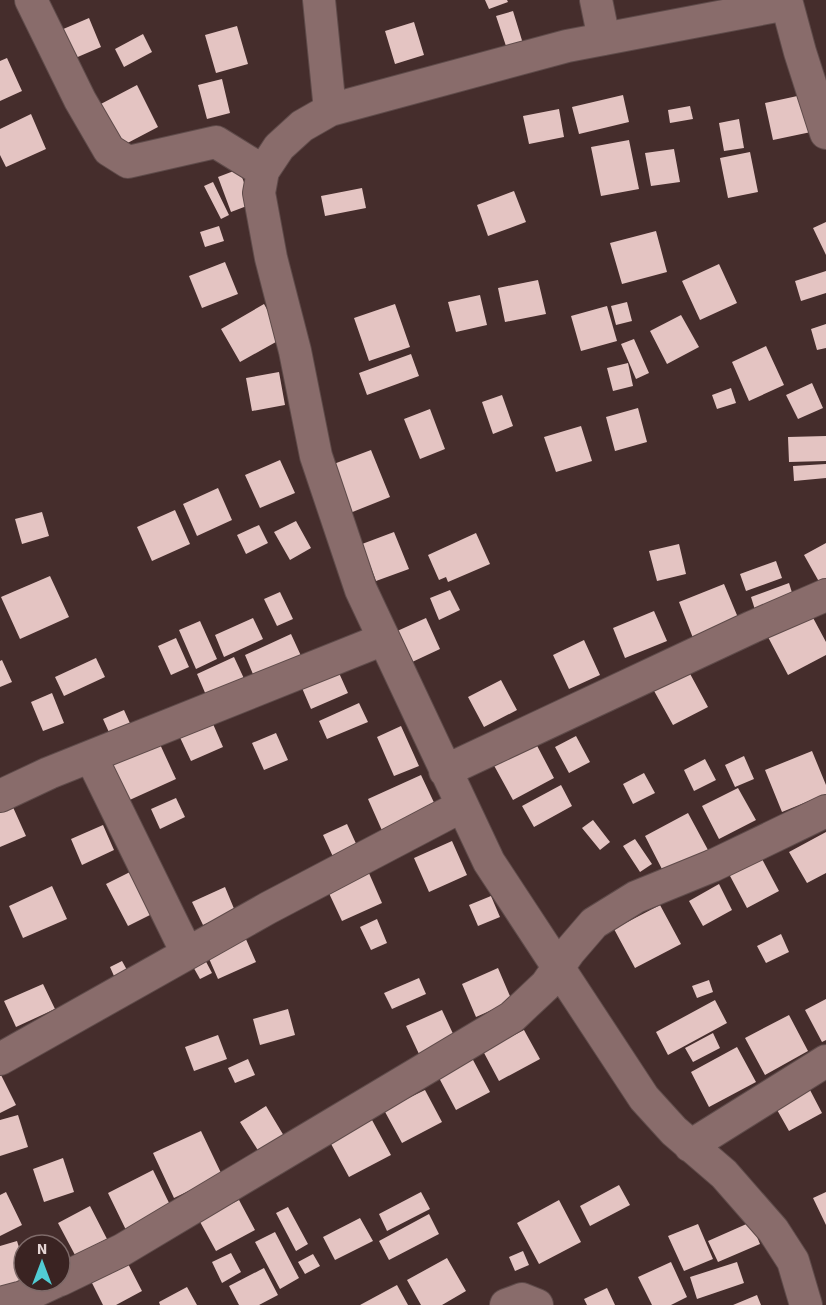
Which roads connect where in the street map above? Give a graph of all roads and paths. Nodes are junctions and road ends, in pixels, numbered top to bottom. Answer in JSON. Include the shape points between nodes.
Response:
{"nodes":[{"id":1,"x":31,"y":0,"type":"edge"},
{"id":2,"x":320,"y":0,"type":"edge"},
{"id":3,"x":596,"y":0,"type":"edge"},
{"id":4,"x":787,"y":2,"type":"edge"},
{"id":5,"x":604,"y":39,"type":"junction"},
{"id":6,"x":330,"y":110,"type":"junction"},
{"id":7,"x":826,"y":133,"type":"edge"},
{"id":8,"x":263,"y":171,"type":"junction"},
{"id":9,"x":826,"y":595,"type":"edge"},
{"id":10,"x":384,"y":639,"type":"junction"},
{"id":11,"x":91,"y":757,"type":"junction"},
{"id":12,"x":445,"y":771,"type":"junction"},
{"id":13,"x":0,"y":796,"type":"edge"},
{"id":14,"x":462,"y":806,"type":"junction"},
{"id":15,"x":826,"y":811,"type":"edge"},
{"id":16,"x":187,"y":953,"type":"junction"},
{"id":17,"x":557,"y":968,"type":"junction"},
{"id":18,"x":0,"y":1059,"type":"edge"},
{"id":19,"x":826,"y":1061,"type":"edge"},
{"id":20,"x":690,"y":1146,"type":"junction"},
{"id":21,"x":72,"y":1274,"type":"edge"},
{"id":22,"x":32,"y":1293,"type":"edge"},
{"id":23,"x":0,"y":1303,"type":"edge"},
{"id":24,"x":506,"y":1305,"type":"edge"},
{"id":25,"x":537,"y":1305,"type":"edge"},
{"id":26,"x":806,"y":1305,"type":"edge"}],
"edges":[{"from":1,"to":8,"type":"street","via":[[109,150],[128,162],[216,142]]},
{"from":2,"to":6,"type":"street"},
{"from":3,"to":5,"type":"street"},
{"from":4,"to":5,"type":"street"},
{"from":4,"to":7,"type":"street"},
{"from":5,"to":6,"type":"street"},
{"from":6,"to":8,"type":"street","via":[[302,126],[279,147]]},
{"from":8,"to":10,"type":"street","via":[[259,193],[271,258],[316,456],[361,590]]},
{"from":9,"to":12,"type":"street"},
{"from":10,"to":11,"type":"street"},
{"from":10,"to":12,"type":"street"},
{"from":11,"to":13,"type":"street"},
{"from":11,"to":16,"type":"street"},
{"from":12,"to":14,"type":"street"},
{"from":14,"to":16,"type":"street"},
{"from":14,"to":17,"type":"street","via":[[489,862]]},
{"from":15,"to":17,"type":"street","via":[[712,866],[636,897],[594,923]]},
{"from":16,"to":18,"type":"street"},
{"from":17,"to":20,"type":"street","via":[[644,1098]]},
{"from":17,"to":21,"type":"street","via":[[546,985],[512,1017],[122,1250]]},
{"from":19,"to":20,"type":"street"},
{"from":20,"to":26,"type":"street","via":[[724,1174],[773,1230],[793,1261]]},
{"from":22,"to":23,"type":"street"},
{"from":24,"to":25,"type":"street","via":[[522,1299]]}]}
